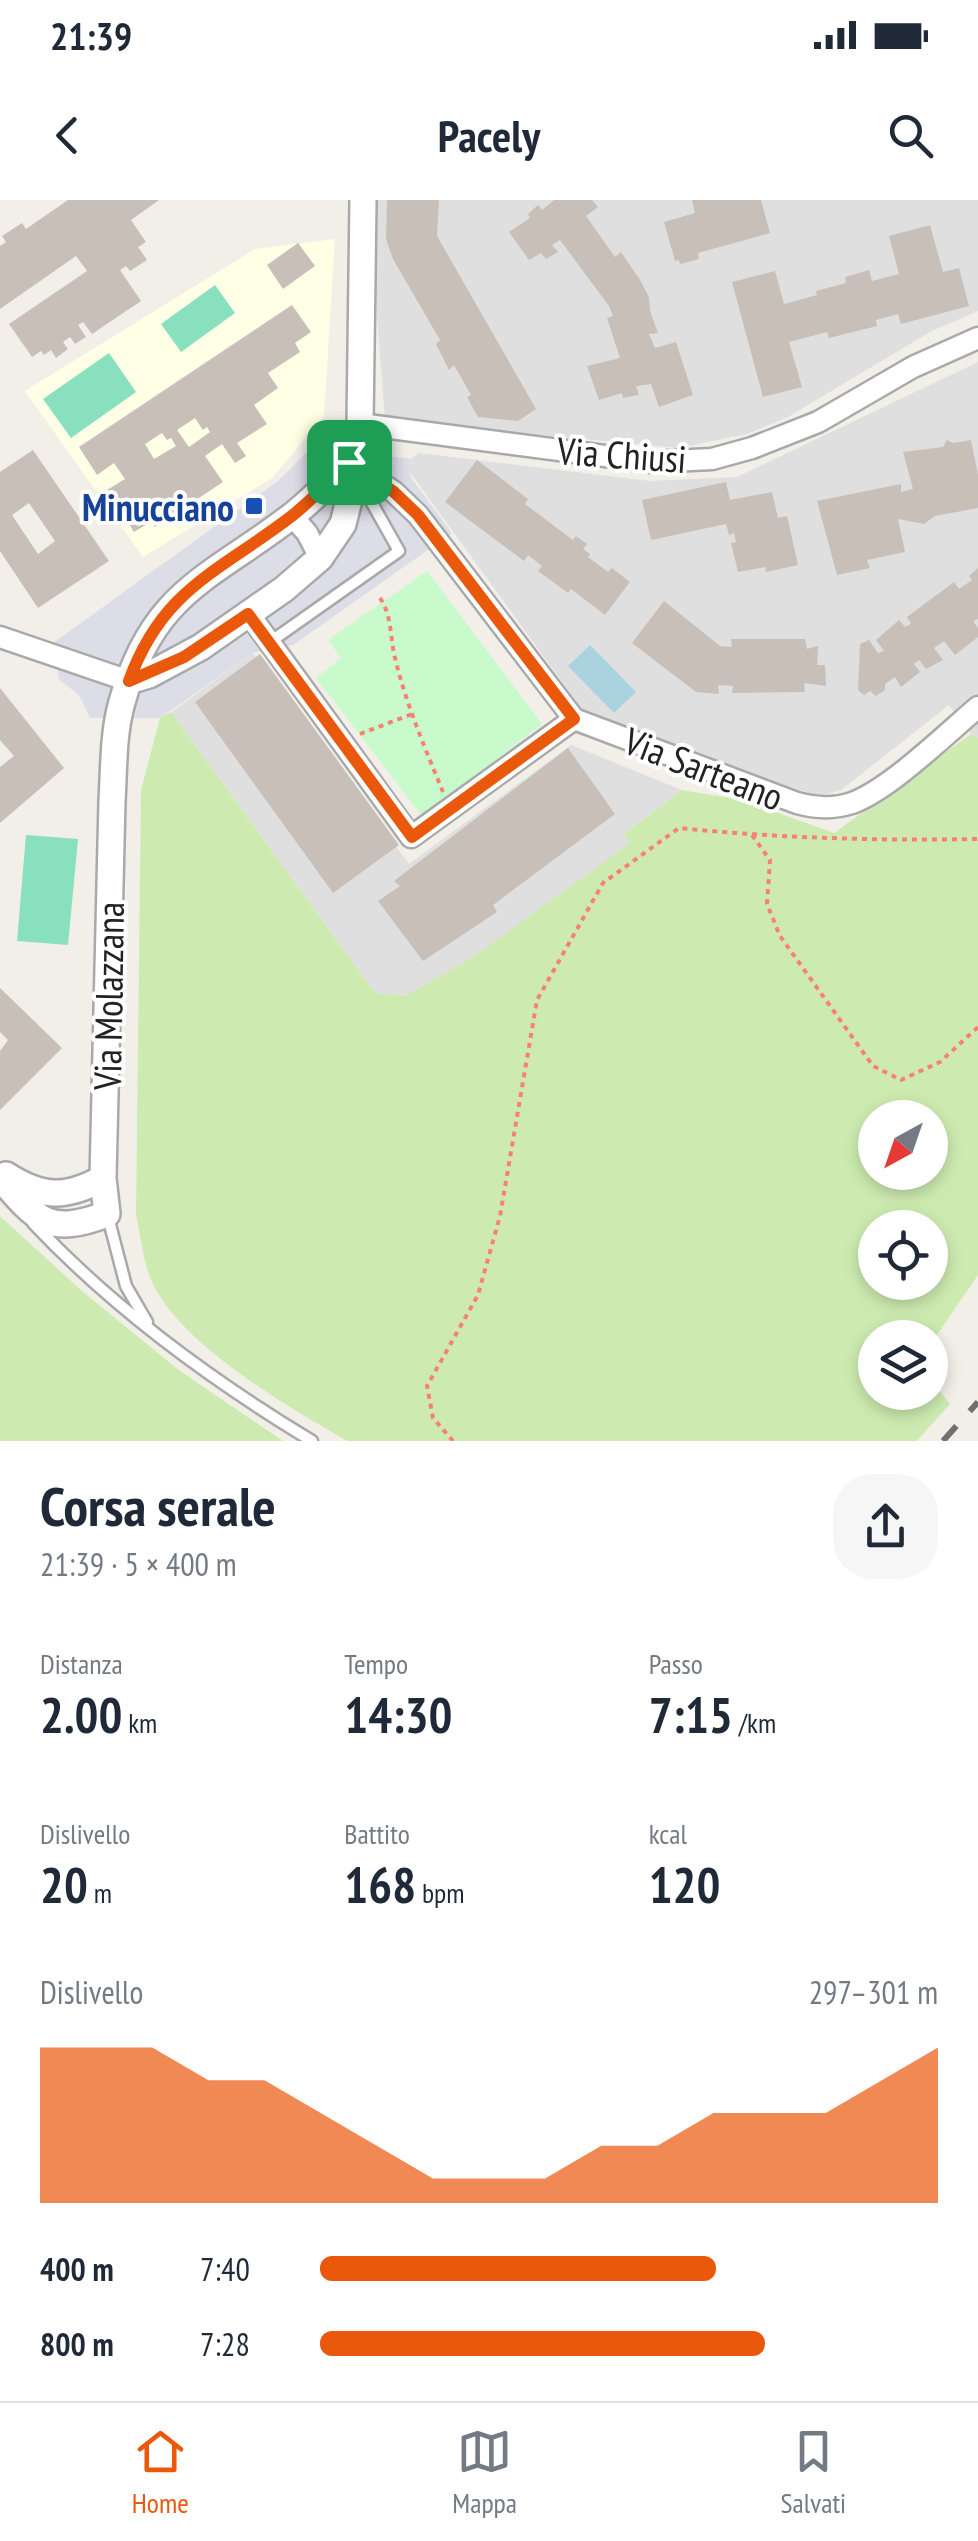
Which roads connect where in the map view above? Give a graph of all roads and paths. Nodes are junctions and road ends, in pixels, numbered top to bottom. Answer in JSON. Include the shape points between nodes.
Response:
{"nodes":[{"id":1,"x":363,"y":200,"type":"edge"},
{"id":2,"x":978,"y":338,"type":"edge"},
{"id":3,"x":360,"y":424,"type":"junction"},
{"id":4,"x":349,"y":462,"type":"junction"},
{"id":5,"x":292,"y":516,"type":"junction"},
{"id":6,"x":320,"y":558,"type":"junction"},
{"id":7,"x":380,"y":598,"type":"dead end"},
{"id":8,"x":248,"y":614,"type":"junction"},
{"id":9,"x":0,"y":637,"type":"edge"},
{"id":10,"x":270,"y":643,"type":"junction"},
{"id":11,"x":129,"y":681,"type":"junction"},
{"id":12,"x":978,"y":707,"type":"edge"},
{"id":13,"x":412,"y":714,"type":"junction"},
{"id":14,"x":574,"y":719,"type":"junction"},
{"id":15,"x":354,"y":736,"type":"dead end"},
{"id":16,"x":445,"y":796,"type":"dead end"},
{"id":17,"x":752,"y":836,"type":"junction"},
{"id":18,"x":978,"y":839,"type":"edge"},
{"id":19,"x":978,"y":1027,"type":"edge"},
{"id":20,"x":0,"y":1177,"type":"edge"},
{"id":21,"x":103,"y":1178,"type":"junction"},
{"id":22,"x":107,"y":1214,"type":"junction"},
{"id":23,"x":157,"y":1335,"type":"junction"},
{"id":24,"x":312,"y":1441,"type":"edge"},
{"id":25,"x":452,"y":1441,"type":"edge"}],
"edges":[{"from":1,"to":3,"type":"street"},
{"from":2,"to":3,"type":"street","name":"Via Chiusi","via":[[818,422],[712,459],[651,462]]},
{"from":3,"to":4,"type":"street"},
{"from":4,"to":5,"type":"street","name":"Via Molazzana"},
{"from":4,"to":6,"type":"street","via":[[346,516]]},
{"from":4,"to":10,"type":"lane","via":[[398,551]]},
{"from":4,"to":14,"type":"street","name":"Via Sarteano","via":[[394,492],[432,532]]},
{"from":5,"to":6,"type":"street"},
{"from":5,"to":11,"type":"street","name":"Via Molazzana","via":[[182,594],[146,641]]},
{"from":6,"to":8,"type":"street"},
{"from":7,"to":13,"type":"path"},
{"from":8,"to":10,"type":"street"},
{"from":8,"to":11,"type":"street","via":[[184,657]]},
{"from":9,"to":11,"type":"street"},
{"from":10,"to":14,"type":"street","via":[[412,837]]},
{"from":11,"to":21,"type":"street","name":"Via Molazzana","via":[[117,728],[112,801]]},
{"from":12,"to":14,"type":"street","name":"Via Sarteano","via":[[876,791],[824,808]]},
{"from":13,"to":15,"type":"path"},
{"from":13,"to":16,"type":"path"},
{"from":17,"to":18,"type":"path"},
{"from":17,"to":19,"type":"path","via":[[770,860],[768,904],[780,936],[873,1066],[901,1080],[940,1062]]},
{"from":17,"to":25,"type":"path","via":[[679,828],[603,883],[537,1000],[500,1216],[478,1295],[427,1386],[434,1418]]},
{"from":20,"to":21,"type":"street","via":[[49,1194]]},
{"from":20,"to":22,"type":"street","via":[[47,1223],[66,1226]]},
{"from":20,"to":23,"type":"lane","via":[[82,1272]]},
{"from":21,"to":22,"type":"street","name":"Via Molazzana"},
{"from":22,"to":23,"type":"lane","name":"Via Molazzana","via":[[133,1300]]},
{"from":23,"to":24,"type":"lane"}]}
